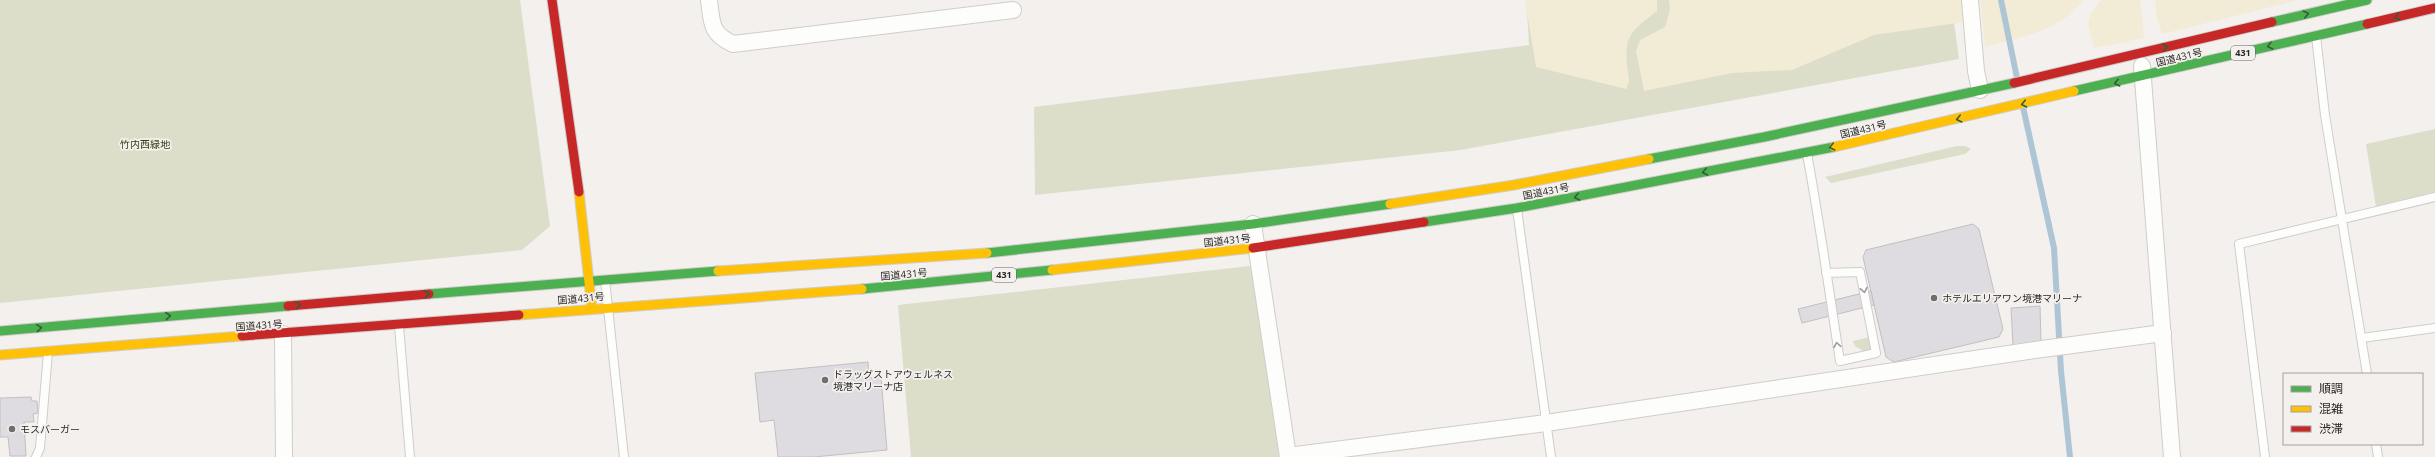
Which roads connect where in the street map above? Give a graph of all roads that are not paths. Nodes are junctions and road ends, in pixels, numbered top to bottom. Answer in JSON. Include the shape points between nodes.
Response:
{"nodes":[{"id":1,"x":552,"y":0,"type":"edge"},
{"id":2,"x":709,"y":0,"type":"edge"},
{"id":3,"x":1970,"y":0,"type":"edge"},
{"id":4,"x":2367,"y":0,"type":"edge"},
{"id":5,"x":965,"y":7,"type":"edge"},
{"id":6,"x":2435,"y":8,"type":"edge"},
{"id":7,"x":1013,"y":10,"type":"dead end"},
{"id":8,"x":2316,"y":35,"type":"junction"},
{"id":9,"x":2141,"y":53,"type":"junction"},
{"id":10,"x":2143,"y":77,"type":"junction"},
{"id":11,"x":1987,"y":89,"type":"junction"},
{"id":12,"x":1807,"y":153,"type":"junction"},
{"id":13,"x":2435,"y":197,"type":"edge"},
{"id":14,"x":1517,"y":208,"type":"junction"},
{"id":15,"x":2342,"y":218,"type":"junction"},
{"id":16,"x":1253,"y":224,"type":"junction"},
{"id":17,"x":1256,"y":248,"type":"junction"},
{"id":18,"x":1826,"y":272,"type":"junction"},
{"id":19,"x":605,"y":279,"type":"junction"},
{"id":20,"x":589,"y":281,"type":"junction"},
{"id":21,"x":607,"y":307,"type":"junction"},
{"id":22,"x":592,"y":309,"type":"junction"},
{"id":23,"x":399,"y":325,"type":"junction"},
{"id":24,"x":2435,"y":328,"type":"edge"},
{"id":25,"x":0,"y":331,"type":"edge"},
{"id":26,"x":2163,"y":333,"type":"junction"},
{"id":27,"x":283,"y":334,"type":"junction"},
{"id":28,"x":2362,"y":338,"type":"junction"},
{"id":29,"x":48,"y":352,"type":"junction"},
{"id":30,"x":0,"y":355,"type":"edge"},
{"id":31,"x":2367,"y":373,"type":"edge"},
{"id":32,"x":1546,"y":423,"type":"junction"},
{"id":33,"x":2376,"y":445,"type":"edge"},
{"id":34,"x":36,"y":457,"type":"edge"},
{"id":35,"x":284,"y":457,"type":"edge"},
{"id":36,"x":410,"y":457,"type":"edge"},
{"id":37,"x":624,"y":457,"type":"edge"},
{"id":38,"x":1288,"y":457,"type":"edge"},
{"id":39,"x":1551,"y":457,"type":"edge"},
{"id":40,"x":2172,"y":457,"type":"edge"},
{"id":41,"x":2265,"y":457,"type":"edge"},
{"id":42,"x":2378,"y":457,"type":"edge"}],
"edges":[{"from":1,"to":20,"type":"main road","via":[[586,240]]},
{"from":2,"to":5,"type":"street","via":[[712,27],[720,38],[733,44]]},
{"from":3,"to":11,"type":"street","via":[[1976,71]]},
{"from":9,"to":4,"type":"main road","name":"国道431号","number":"431","one_way":true},
{"from":5,"to":7,"type":"street"},
{"from":6,"to":8,"type":"main road","name":"国道431号","number":"431","one_way":true},
{"from":8,"to":10,"type":"main road","name":"国道431号","number":"431","one_way":true},
{"from":8,"to":15,"type":"lane","via":[[2325,115]]},
{"from":9,"to":10,"type":"street"},
{"from":9,"to":11,"type":"main road","name":"国道431号","number":"431"},
{"from":10,"to":12,"type":"main road","name":"国道431号","number":"431","one_way":true},
{"from":10,"to":26,"type":"street"},
{"from":11,"to":16,"type":"main road","name":"国道431号","number":"431","via":[[1764,137],[1522,183]]},
{"from":12,"to":14,"type":"main road","name":"国道431号","number":"431","one_way":true},
{"from":12,"to":18,"type":"lane"},
{"from":13,"to":15,"type":"lane"},
{"from":14,"to":17,"type":"main road","name":"国道431号","number":"431"},
{"from":14,"to":32,"type":"lane"},
{"from":15,"to":28,"type":"lane"},
{"from":15,"to":41,"type":"lane","via":[[2238,244]]},
{"from":16,"to":17,"type":"street"},
{"from":16,"to":19,"type":"main road","name":"国道431号","number":"431","via":[[1023,250]]},
{"from":17,"to":21,"type":"main road","name":"国道431号","number":"431","via":[[897,286]]},
{"from":17,"to":38,"type":"street"},
{"from":18,"to":18,"type":"lane","one_way":true,"via":[[1860,272],[1876,353],[1840,361]]},
{"from":19,"to":20,"type":"main road","name":"国道431号","number":"431"},
{"from":19,"to":21,"type":"lane"},
{"from":20,"to":22,"type":"main road"},
{"from":25,"to":20,"type":"main road","name":"国道431号","number":"431","one_way":true},
{"from":21,"to":22,"type":"main road","name":"国道431号","number":"431"},
{"from":21,"to":37,"type":"lane"},
{"from":22,"to":23,"type":"main road","name":"国道431号","number":"431"},
{"from":23,"to":27,"type":"main road","name":"国道431号","number":"431"},
{"from":23,"to":36,"type":"lane"},
{"from":24,"to":28,"type":"lane"},
{"from":26,"to":32,"type":"street"},
{"from":26,"to":40,"type":"street"},
{"from":27,"to":29,"type":"main road","name":"国道431号","number":"431"},
{"from":27,"to":35,"type":"street"},
{"from":28,"to":31,"type":"lane"},
{"from":29,"to":30,"type":"main road","name":"国道431号","number":"431"},
{"from":29,"to":34,"type":"lane","via":[[40,448]]},
{"from":32,"to":38,"type":"street"},
{"from":32,"to":39,"type":"lane"},
{"from":33,"to":42,"type":"lane"}]}
